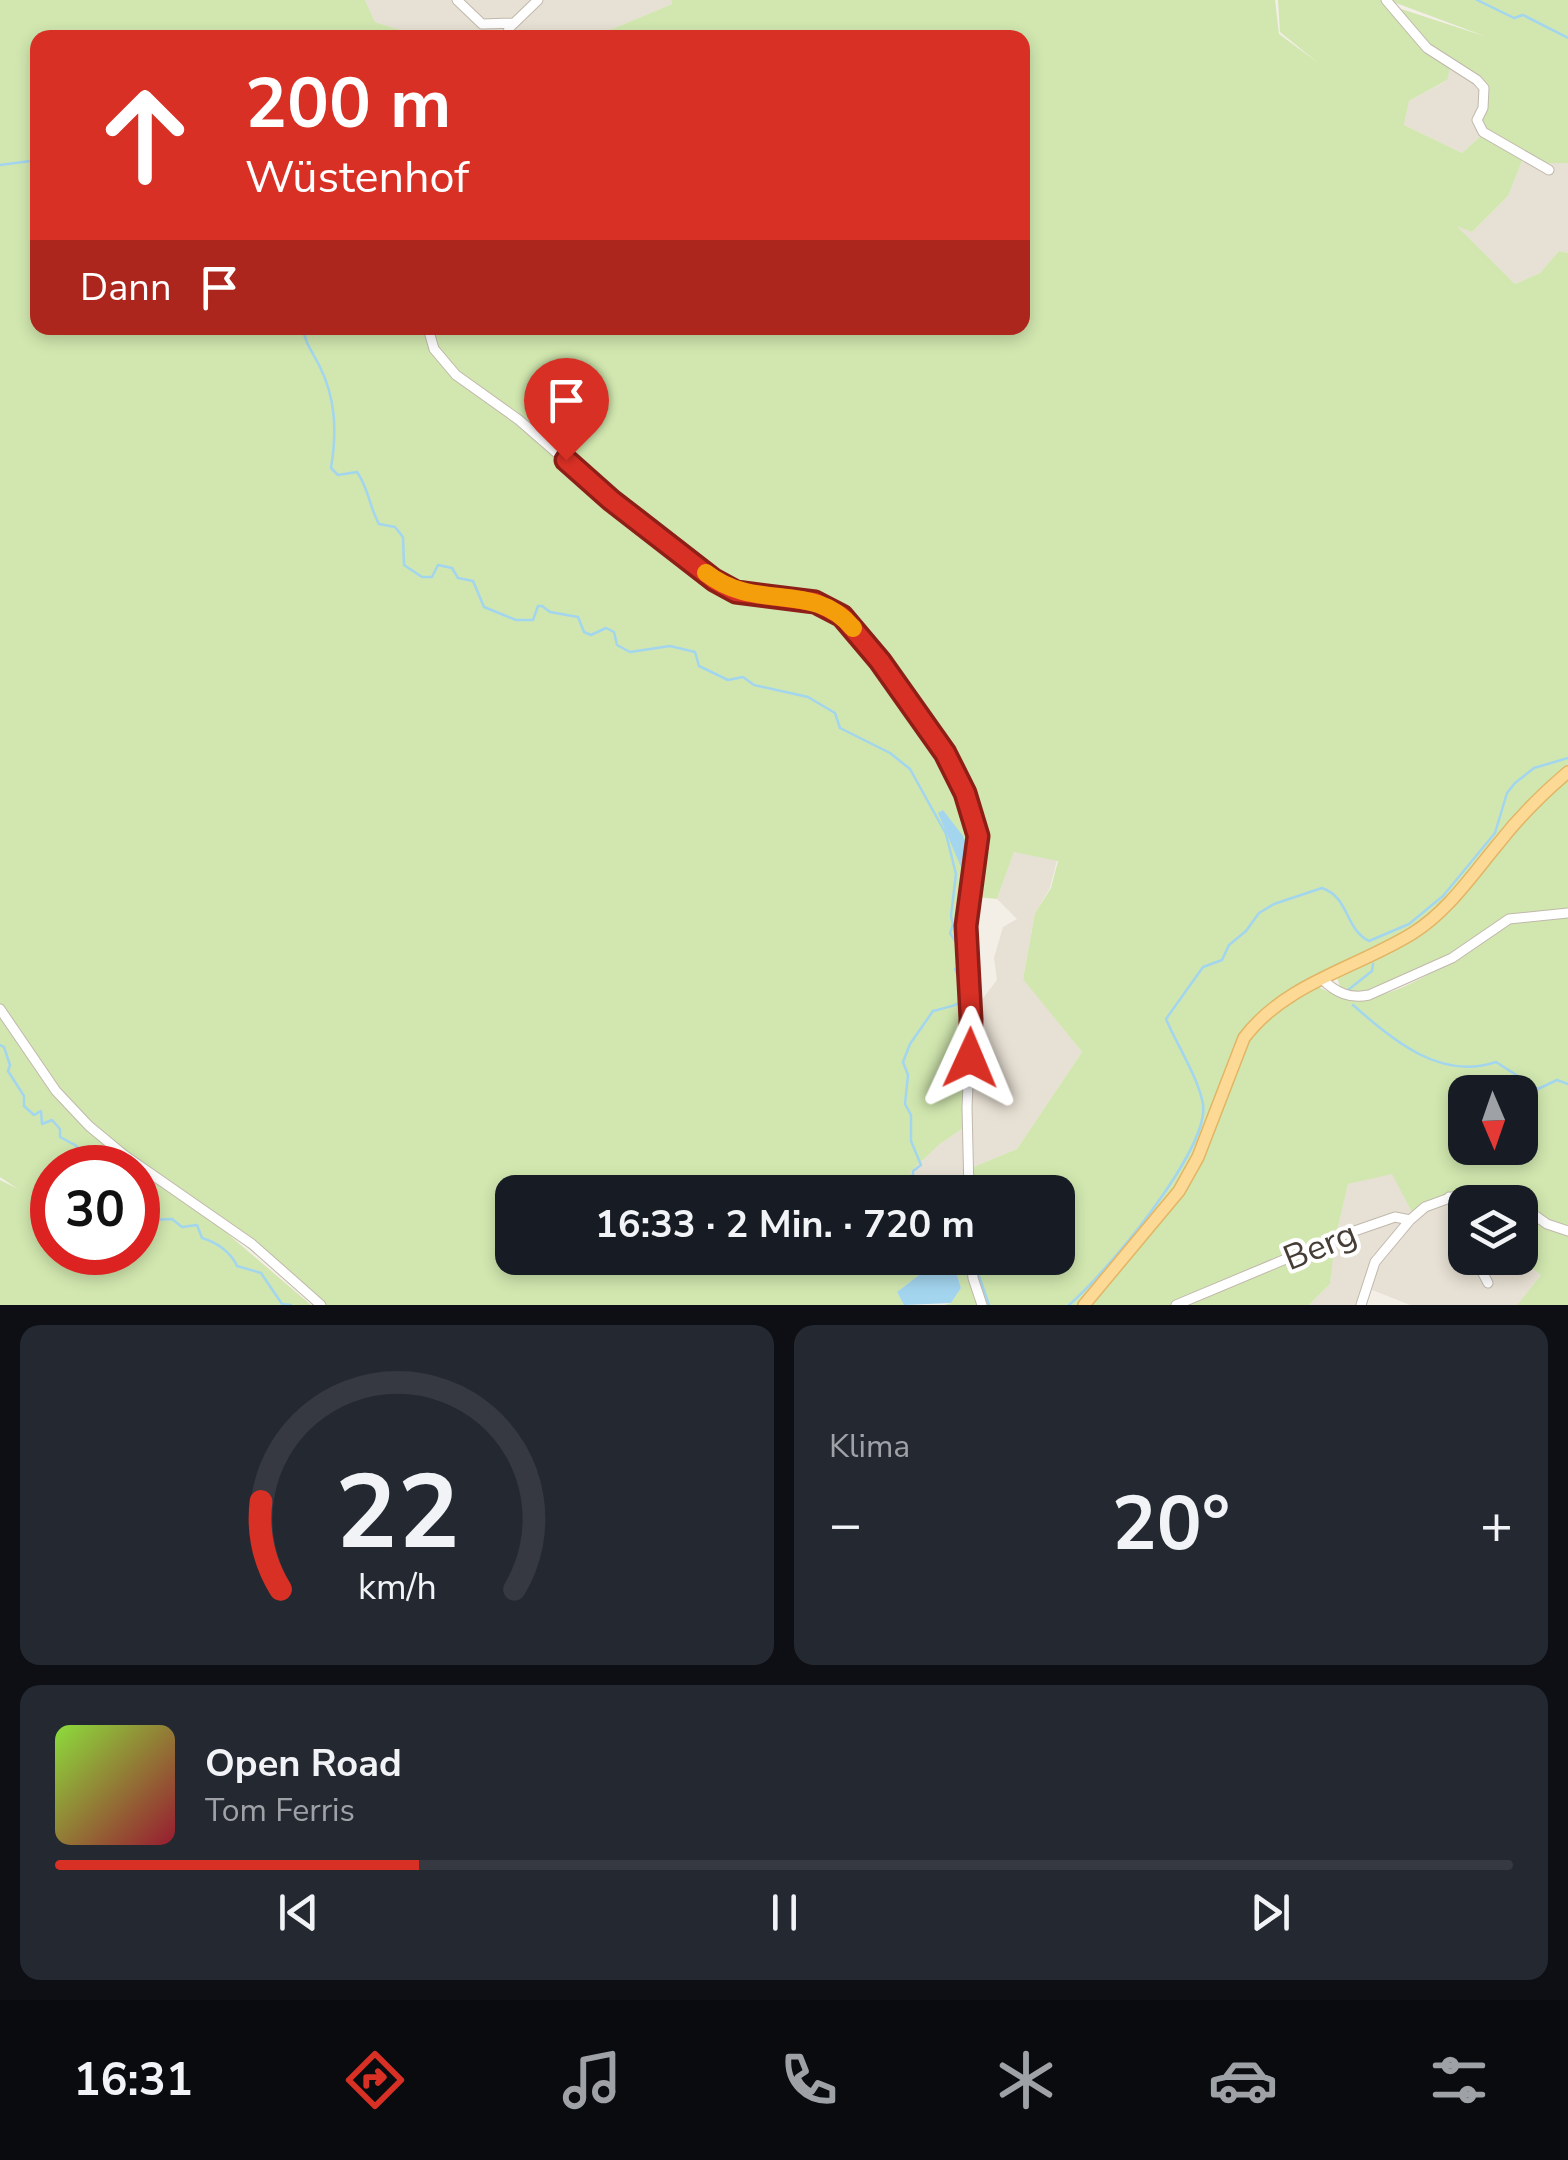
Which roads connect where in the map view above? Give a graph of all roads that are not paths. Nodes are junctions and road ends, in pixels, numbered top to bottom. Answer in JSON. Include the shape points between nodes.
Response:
{"nodes":[{"id":1,"x":457,"y":0,"type":"edge"},
{"id":2,"x":538,"y":0,"type":"edge"},
{"id":3,"x":1386,"y":0,"type":"edge"},
{"id":4,"x":514,"y":23,"type":"junction"},
{"id":5,"x":511,"y":30,"type":"edge"},
{"id":6,"x":1549,"y":170,"type":"dead end"},
{"id":7,"x":430,"y":335,"type":"edge"},
{"id":8,"x":1568,"y":772,"type":"edge"},
{"id":9,"x":1568,"y":913,"type":"edge"},
{"id":10,"x":1322,"y":980,"type":"junction"},
{"id":11,"x":0,"y":1009,"type":"edge"},
{"id":12,"x":968,"y":1175,"type":"edge"},
{"id":13,"x":1448,"y":1197,"type":"edge"},
{"id":14,"x":1538,"y":1218,"type":"edge"},
{"id":15,"x":1410,"y":1220,"type":"junction"},
{"id":16,"x":1568,"y":1231,"type":"edge"},
{"id":17,"x":973,"y":1275,"type":"edge"},
{"id":18,"x":1484,"y":1275,"type":"edge"},
{"id":19,"x":1488,"y":1283,"type":"dead end"},
{"id":20,"x":321,"y":1305,"type":"edge"},
{"id":21,"x":982,"y":1305,"type":"edge"},
{"id":22,"x":1084,"y":1305,"type":"edge"},
{"id":23,"x":1176,"y":1305,"type":"edge"},
{"id":24,"x":1361,"y":1305,"type":"edge"}],
"edges":[{"from":1,"to":4,"type":"street","via":[[482,24]]},
{"from":2,"to":4,"type":"street"},
{"from":3,"to":6,"type":"street","via":[[1428,48],[1484,88],[1477,120],[1483,132]]},
{"from":4,"to":5,"type":"street"},
{"from":7,"to":12,"type":"street","via":[[456,375],[714,580],[736,592],[815,602],[842,616],[945,753],[978,836],[966,926]]},
{"from":8,"to":10,"type":"main road","via":[[1526,810],[1438,914]]},
{"from":9,"to":10,"type":"street","via":[[1509,919],[1452,958],[1369,996],[1335,992]]},
{"from":10,"to":22,"type":"main road","via":[[1269,1009],[1244,1038],[1198,1158]]},
{"from":11,"to":20,"type":"street","via":[[56,1091],[89,1126],[252,1244]]},
{"from":13,"to":15,"type":"street","name":"Berg"},
{"from":14,"to":16,"type":"street"},
{"from":15,"to":23,"type":"street","name":"Berg","via":[[1395,1217],[1343,1234]]},
{"from":15,"to":24,"type":"street","name":"Berg","via":[[1374,1262]]},
{"from":17,"to":21,"type":"street"},
{"from":18,"to":19,"type":"street"}]}
